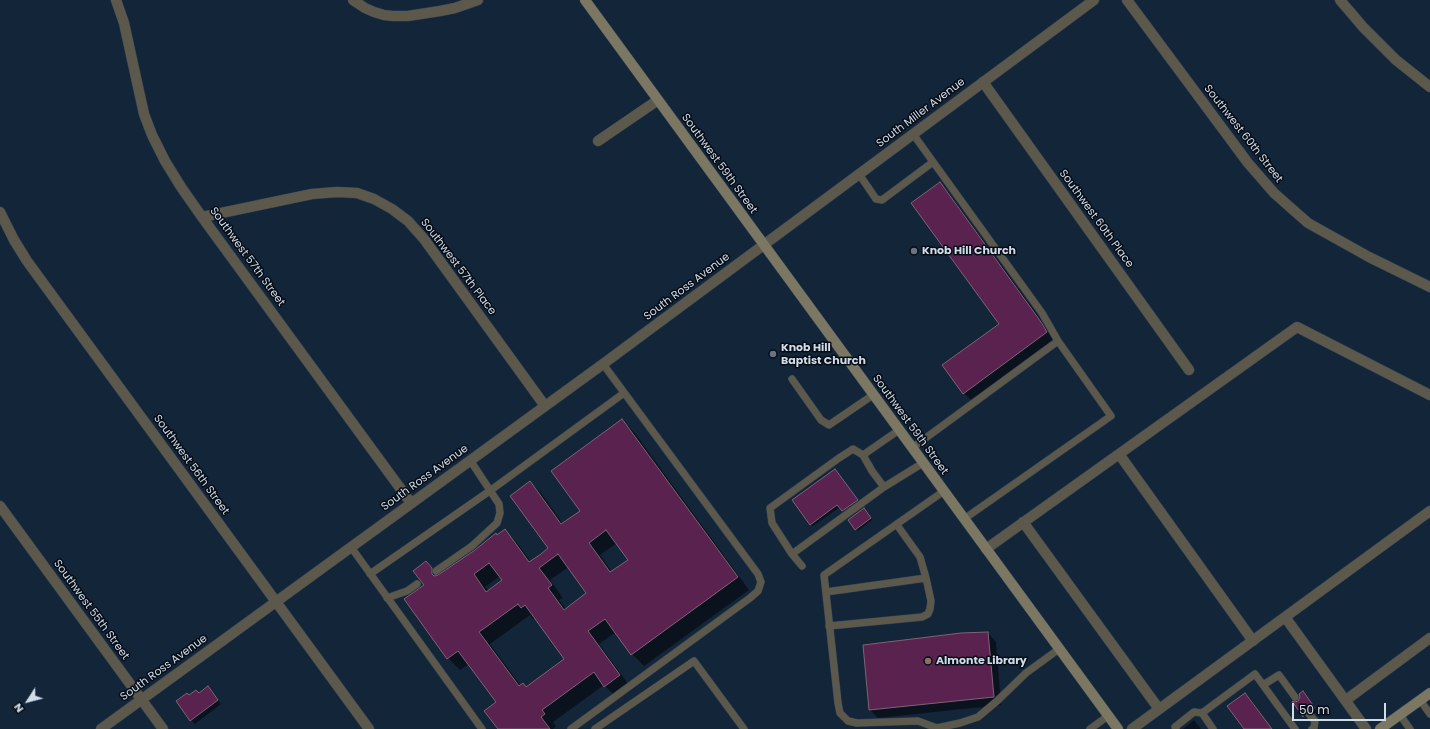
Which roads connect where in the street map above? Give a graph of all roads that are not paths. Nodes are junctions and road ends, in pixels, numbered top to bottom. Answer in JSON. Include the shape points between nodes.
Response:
{"nodes":[{"id":1,"x":116,"y":0,"type":"edge"},
{"id":2,"x":353,"y":0,"type":"edge"},
{"id":3,"x":478,"y":0,"type":"edge"},
{"id":4,"x":585,"y":0,"type":"edge"},
{"id":5,"x":1094,"y":0,"type":"edge"},
{"id":6,"x":1127,"y":0,"type":"edge"},
{"id":7,"x":1340,"y":0,"type":"edge"},
{"id":8,"x":983,"y":82,"type":"junction"},
{"id":9,"x":1430,"y":87,"type":"edge"},
{"id":10,"x":658,"y":100,"type":"junction"},
{"id":11,"x":913,"y":134,"type":"junction"},
{"id":12,"x":598,"y":141,"type":"dead end"},
{"id":13,"x":933,"y":162,"type":"junction"},
{"id":14,"x":859,"y":174,"type":"junction"},
{"id":15,"x":0,"y":212,"type":"edge"},
{"id":16,"x":202,"y":217,"type":"junction"},
{"id":17,"x":764,"y":245,"type":"junction"},
{"id":18,"x":1430,"y":287,"type":"edge"},
{"id":19,"x":1058,"y":341,"type":"junction"},
{"id":20,"x":603,"y":364,"type":"junction"},
{"id":21,"x":1189,"y":370,"type":"dead end"},
{"id":22,"x":792,"y":379,"type":"dead end"},
{"id":23,"x":624,"y":393,"type":"junction"},
{"id":24,"x":873,"y":395,"type":"junction"},
{"id":25,"x":1430,"y":395,"type":"edge"},
{"id":26,"x":545,"y":406,"type":"junction"},
{"id":27,"x":899,"y":430,"type":"junction"},
{"id":28,"x":912,"y":448,"type":"junction"},
{"id":29,"x":1119,"y":454,"type":"junction"},
{"id":30,"x":864,"y":455,"type":"junction"},
{"id":31,"x":470,"y":460,"type":"junction"},
{"id":32,"x":923,"y":463,"type":"junction"},
{"id":33,"x":884,"y":488,"type":"junction"},
{"id":34,"x":491,"y":490,"type":"junction"},
{"id":35,"x":944,"y":491,"type":"junction"},
{"id":36,"x":411,"y":503,"type":"junction"},
{"id":37,"x":0,"y":506,"type":"edge"},
{"id":38,"x":1430,"y":511,"type":"edge"},
{"id":39,"x":964,"y":519,"type":"junction"},
{"id":40,"x":1023,"y":522,"type":"junction"},
{"id":41,"x":897,"y":525,"type":"junction"},
{"id":42,"x":351,"y":547,"type":"junction"},
{"id":43,"x":986,"y":549,"type":"junction"},
{"id":44,"x":792,"y":554,"type":"junction"},
{"id":45,"x":802,"y":566,"type":"dead end"},
{"id":46,"x":436,"y":571,"type":"dead end"},
{"id":47,"x":370,"y":574,"type":"junction"},
{"id":48,"x":926,"y":578,"type":"junction"},
{"id":49,"x":417,"y":584,"type":"dead end"},
{"id":50,"x":826,"y":592,"type":"junction"},
{"id":51,"x":387,"y":598,"type":"junction"},
{"id":52,"x":276,"y":602,"type":"junction"},
{"id":53,"x":1285,"y":617,"type":"junction"},
{"id":54,"x":829,"y":626,"type":"junction"},
{"id":55,"x":1430,"y":638,"type":"edge"},
{"id":56,"x":1253,"y":641,"type":"junction"},
{"id":57,"x":1059,"y":650,"type":"junction"},
{"id":58,"x":1262,"y":685,"type":"junction"},
{"id":59,"x":1430,"y":693,"type":"edge"},
{"id":60,"x":1296,"y":697,"type":"dead end"},
{"id":61,"x":141,"y":699,"type":"junction"},
{"id":62,"x":1346,"y":700,"type":"junction"},
{"id":63,"x":1420,"y":700,"type":"junction"},
{"id":64,"x":1159,"y":709,"type":"junction"},
{"id":65,"x":1202,"y":713,"type":"junction"},
{"id":66,"x":1308,"y":713,"type":"dead end"},
{"id":67,"x":1430,"y":714,"type":"edge"},
{"id":68,"x":1400,"y":715,"type":"junction"},
{"id":69,"x":1108,"y":716,"type":"junction"},
{"id":70,"x":1209,"y":728,"type":"edge"},
{"id":71,"x":101,"y":729,"type":"edge"},
{"id":72,"x":163,"y":729,"type":"edge"},
{"id":73,"x":369,"y":729,"type":"edge"},
{"id":74,"x":482,"y":729,"type":"edge"},
{"id":75,"x":571,"y":729,"type":"edge"},
{"id":76,"x":595,"y":729,"type":"edge"},
{"id":77,"x":744,"y":729,"type":"edge"},
{"id":78,"x":1090,"y":729,"type":"edge"},
{"id":79,"x":1118,"y":729,"type":"edge"},
{"id":80,"x":1132,"y":729,"type":"edge"},
{"id":81,"x":1176,"y":729,"type":"edge"},
{"id":82,"x":1295,"y":729,"type":"edge"},
{"id":83,"x":1312,"y":729,"type":"edge"},
{"id":84,"x":1366,"y":729,"type":"edge"},
{"id":85,"x":1380,"y":729,"type":"edge"},
{"id":86,"x":1410,"y":729,"type":"edge"}],
"edges":[{"from":1,"to":16,"type":"street","name":"Southwest 57th Street","via":[[124,23],[144,114],[152,135],[165,161]]},
{"from":2,"to":3,"type":"street","via":[[370,10],[393,16],[440,12]]},
{"from":4,"to":10,"type":"main road","name":"Southwest 59th Street"},
{"from":5,"to":8,"type":"street","name":"South Miller Avenue"},
{"from":6,"to":18,"type":"street","name":"Southwest 60th Street","via":[[1248,163],[1274,193],[1308,223]]},
{"from":7,"to":9,"type":"street","via":[[1396,60]]},
{"from":8,"to":11,"type":"street","name":"South Miller Avenue"},
{"from":8,"to":21,"type":"street","name":"Southwest 60th Place"},
{"from":10,"to":12,"type":"street"},
{"from":10,"to":17,"type":"main road","name":"Southwest 59th Street"},
{"from":11,"to":13,"type":"lane"},
{"from":11,"to":14,"type":"street","name":"South Miller Avenue"},
{"from":13,"to":14,"type":"lane","via":[[882,200],[876,199]]},
{"from":13,"to":19,"type":"lane","via":[[1042,312]]},
{"from":14,"to":17,"type":"street","name":"South Miller Avenue"},
{"from":15,"to":52,"type":"street","name":"Southwest 56th Street","via":[[27,261]]},
{"from":16,"to":26,"type":"street","name":"Southwest 57th Place","via":[[312,194],[357,193],[380,202],[408,221],[424,239]]},
{"from":16,"to":36,"type":"street","name":"Southwest 57th Street"},
{"from":17,"to":20,"type":"street","name":"South Ross Avenue"},
{"from":17,"to":24,"type":"main road","name":"Southwest 59th Street"},
{"from":19,"to":28,"type":"lane"},
{"from":19,"to":39,"type":"lane","via":[[1111,416]]},
{"from":20,"to":23,"type":"lane"},
{"from":20,"to":26,"type":"street","name":"South Ross Avenue"},
{"from":22,"to":24,"type":"lane","via":[[821,420],[829,425]]},
{"from":23,"to":34,"type":"lane"},
{"from":23,"to":75,"type":"lane","via":[[758,574],[761,582],[758,591],[750,598]]},
{"from":24,"to":27,"type":"main road","name":"Southwest 59th Street"},
{"from":25,"to":29,"type":"street","via":[[1297,327]]},
{"from":26,"to":31,"type":"street","name":"South Ross Avenue"},
{"from":27,"to":28,"type":"main road","name":"Southwest 59th Street"},
{"from":27,"to":30,"type":"lane"},
{"from":28,"to":32,"type":"main road","name":"Southwest 59th Street"},
{"from":29,"to":40,"type":"street"},
{"from":29,"to":56,"type":"street"},
{"from":30,"to":33,"type":"lane"},
{"from":30,"to":44,"type":"lane","via":[[853,449],[770,508],[772,523]]},
{"from":31,"to":34,"type":"lane"},
{"from":31,"to":36,"type":"street","name":"South Ross Avenue"},
{"from":32,"to":33,"type":"lane"},
{"from":32,"to":35,"type":"main road","name":"Southwest 59th Street"},
{"from":33,"to":44,"type":"lane"},
{"from":34,"to":46,"type":"lane","via":[[499,504],[497,522],[472,546]]},
{"from":34,"to":47,"type":"lane"},
{"from":35,"to":39,"type":"main road","name":"Southwest 59th Street"},
{"from":35,"to":41,"type":"lane"},
{"from":36,"to":42,"type":"street","name":"South Ross Avenue"},
{"from":37,"to":61,"type":"street","name":"Southwest 55th Street"},
{"from":38,"to":53,"type":"street"},
{"from":39,"to":43,"type":"main road","name":"Southwest 59th Street"},
{"from":40,"to":43,"type":"street"},
{"from":40,"to":64,"type":"street"},
{"from":41,"to":48,"type":"lane","via":[[920,557]]},
{"from":41,"to":50,"type":"lane","via":[[824,575]]},
{"from":42,"to":47,"type":"lane"},
{"from":42,"to":52,"type":"street","name":"South Ross Avenue"},
{"from":43,"to":57,"type":"main road","name":"Southwest 59th Street"},
{"from":44,"to":45,"type":"lane"},
{"from":47,"to":51,"type":"lane"},
{"from":48,"to":50,"type":"lane"},
{"from":48,"to":54,"type":"lane","via":[[931,602],[928,614],[922,617]]},
{"from":49,"to":51,"type":"lane","via":[[407,591]]},
{"from":50,"to":54,"type":"lane"},
{"from":51,"to":74,"type":"lane"},
{"from":52,"to":61,"type":"street","name":"South Ross Avenue"},
{"from":52,"to":73,"type":"street","name":"Southwest 56th Street"},
{"from":53,"to":56,"type":"street"},
{"from":53,"to":62,"type":"street"},
{"from":54,"to":57,"type":"lane","via":[[840,712],[848,721],[858,723],[918,721],[937,728],[978,717],[1026,673]]},
{"from":55,"to":62,"type":"street"},
{"from":56,"to":64,"type":"street"},
{"from":57,"to":69,"type":"main road","name":"Southwest 59th Street"},
{"from":58,"to":60,"type":"lane","via":[[1279,675]]},
{"from":58,"to":65,"type":"lane","via":[[1255,674]]},
{"from":58,"to":82,"type":"lane"},
{"from":59,"to":63,"type":"main road"},
{"from":61,"to":71,"type":"street","name":"South Ross Avenue"},
{"from":61,"to":72,"type":"street","name":"Southwest 55th Street"},
{"from":62,"to":84,"type":"street"},
{"from":63,"to":67,"type":"lane"},
{"from":63,"to":68,"type":"main road"},
{"from":64,"to":80,"type":"street"},
{"from":65,"to":70,"type":"lane"},
{"from":65,"to":81,"type":"lane","via":[[1194,712],[1175,727]]},
{"from":66,"to":83,"type":"lane","via":[[1315,721]]},
{"from":68,"to":85,"type":"main road"},
{"from":68,"to":86,"type":"lane"},
{"from":69,"to":78,"type":"lane"},
{"from":69,"to":79,"type":"main road","name":"Southwest 59th Street"},
{"from":76,"to":77,"type":"lane","via":[[694,661]]}]}
